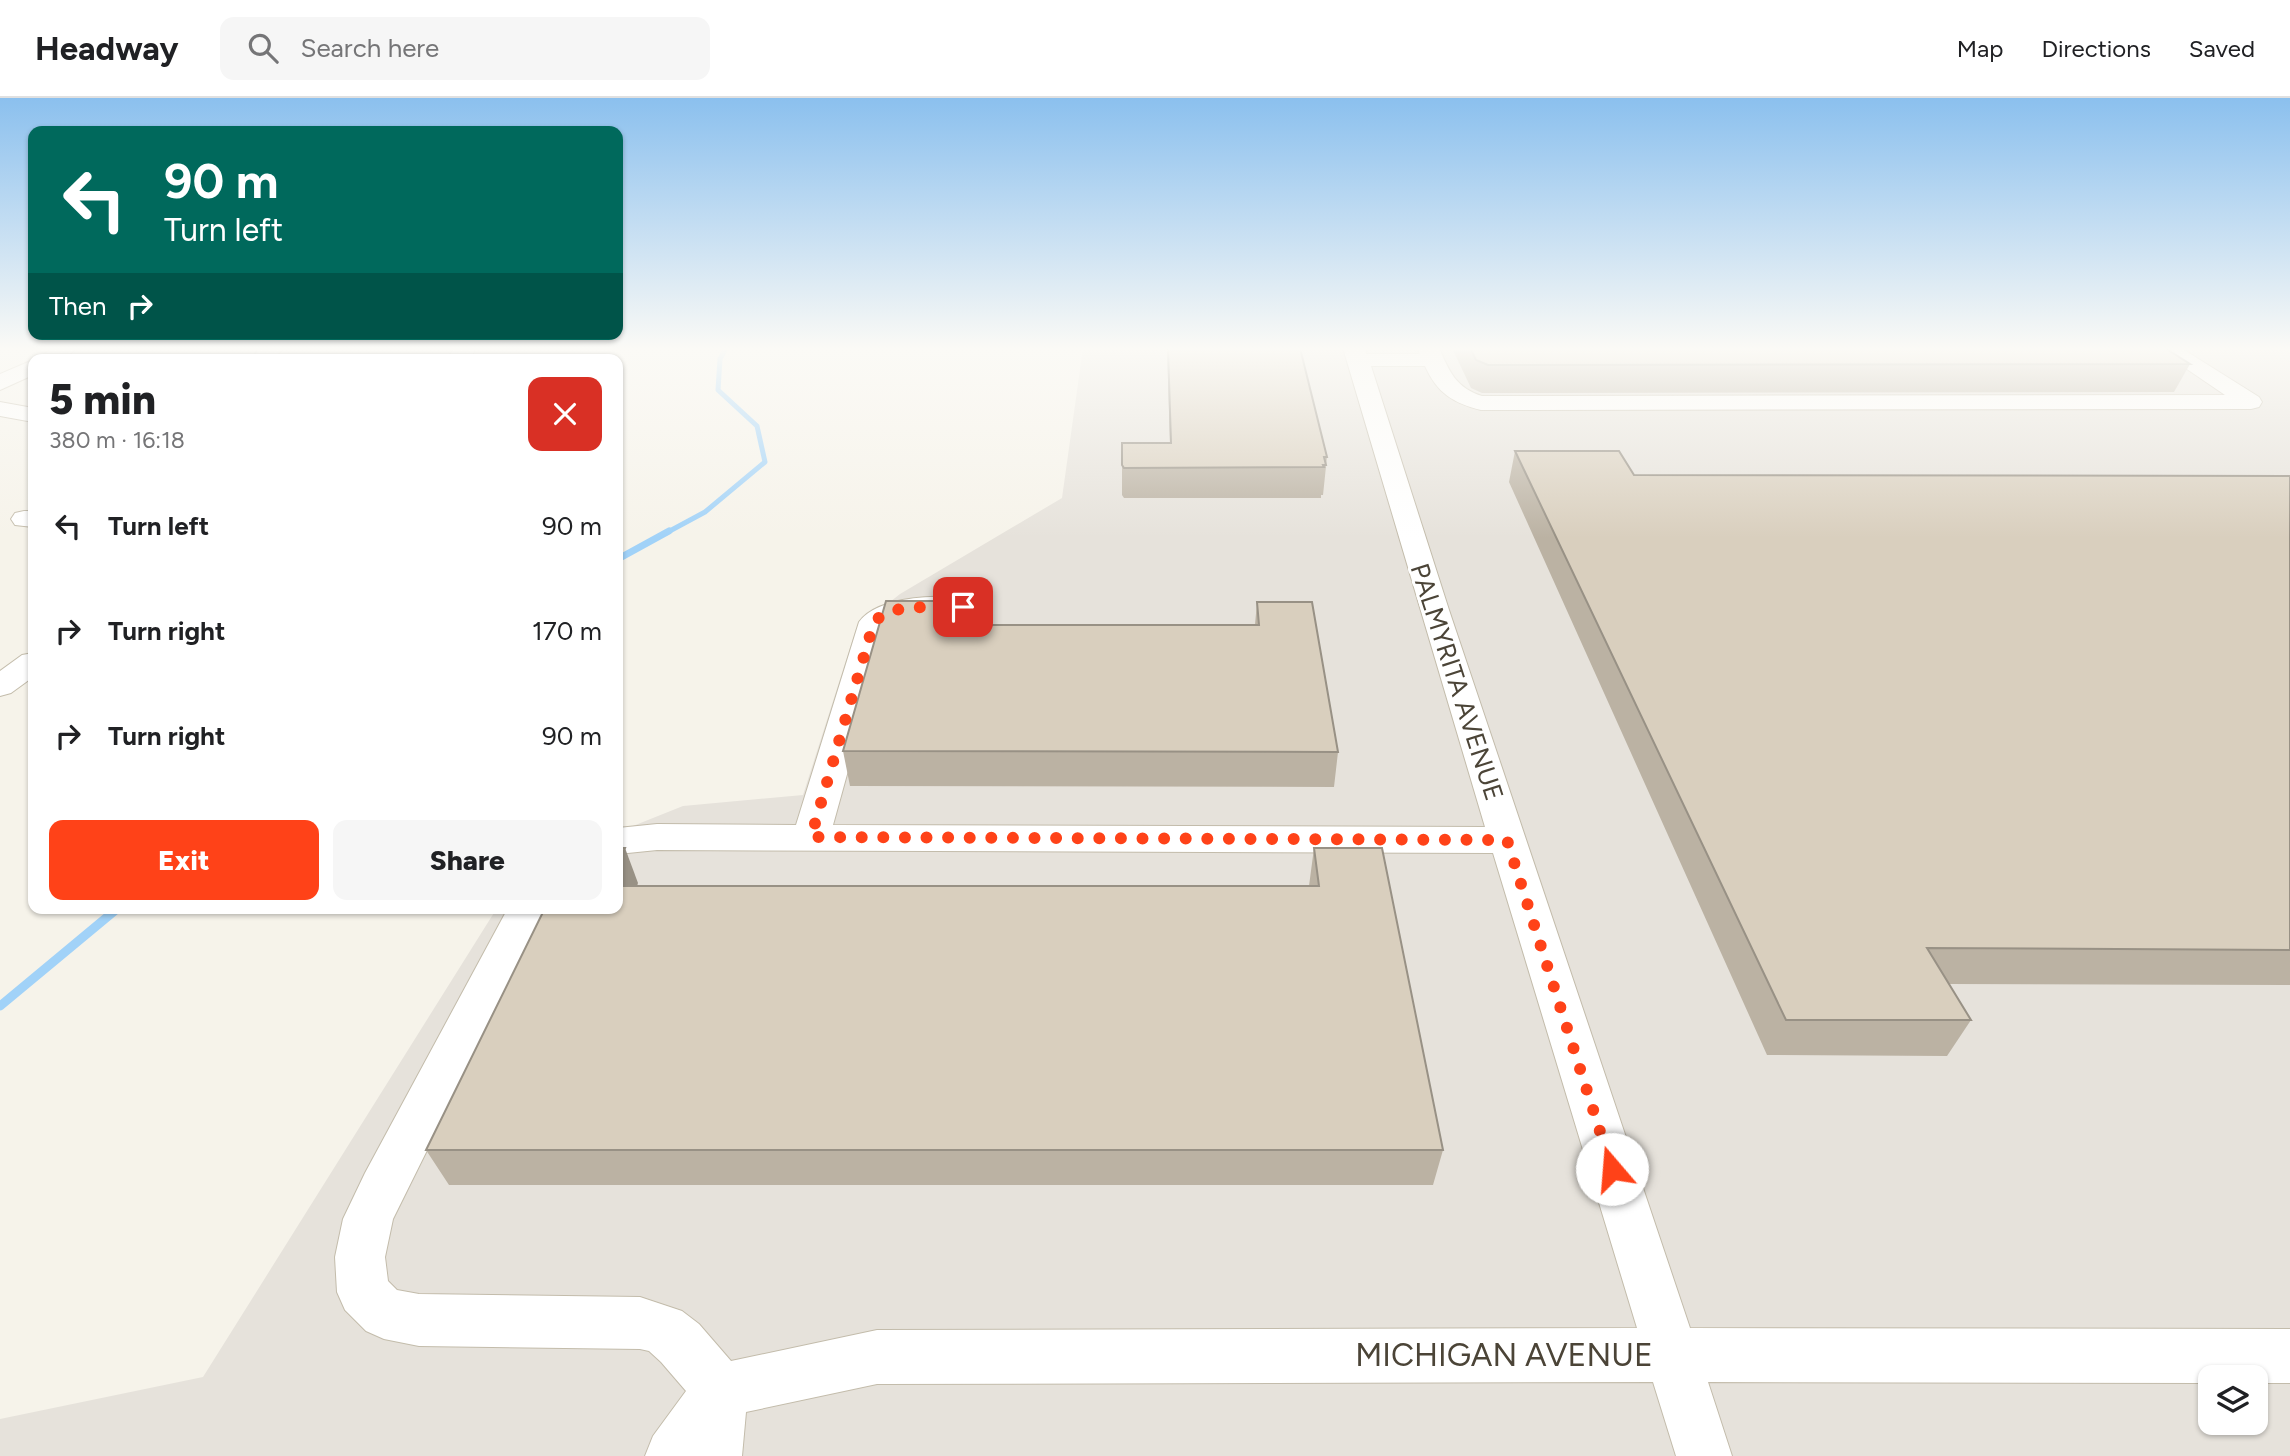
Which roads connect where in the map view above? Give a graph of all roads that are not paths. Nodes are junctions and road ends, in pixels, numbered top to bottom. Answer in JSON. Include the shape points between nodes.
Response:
{"nodes":[{"id":1,"x":1374,"y":411,"type":"edge"},
{"id":2,"x":963,"y":607,"type":"dead end"},
{"id":3,"x":811,"y":837,"type":"junction"},
{"id":4,"x":623,"y":840,"type":"edge"},
{"id":5,"x":1507,"y":840,"type":"junction"},
{"id":6,"x":525,"y":914,"type":"edge"},
{"id":7,"x":1672,"y":1354,"type":"junction"},
{"id":8,"x":2290,"y":1356,"type":"edge"},
{"id":9,"x":722,"y":1390,"type":"junction"},
{"id":10,"x":673,"y":1456,"type":"edge"},
{"id":11,"x":714,"y":1456,"type":"edge"},
{"id":12,"x":1703,"y":1456,"type":"edge"}],
"edges":[{"from":1,"to":5,"type":"street","name":"PALMYRITA AVENUE"},
{"from":2,"to":3,"type":"street","via":[[902,609],[882,614],[874,622]]},
{"from":3,"to":4,"type":"street"},
{"from":3,"to":5,"type":"street"},
{"from":5,"to":7,"type":"street","name":"PALMYRITA AVENUE"},
{"from":6,"to":9,"type":"street","via":[[368,1219],[360,1257],[363,1292],[384,1313],[419,1320],[616,1321],[663,1329]]},
{"from":7,"to":8,"type":"street","name":"MICHIGAN AVENUE"},
{"from":7,"to":9,"type":"street","name":"MICHIGAN AVENUE","via":[[877,1357]]},
{"from":7,"to":12,"type":"street","name":"PALMYRITA AVENUE"},
{"from":9,"to":10,"type":"street"},
{"from":9,"to":11,"type":"street"}]}
